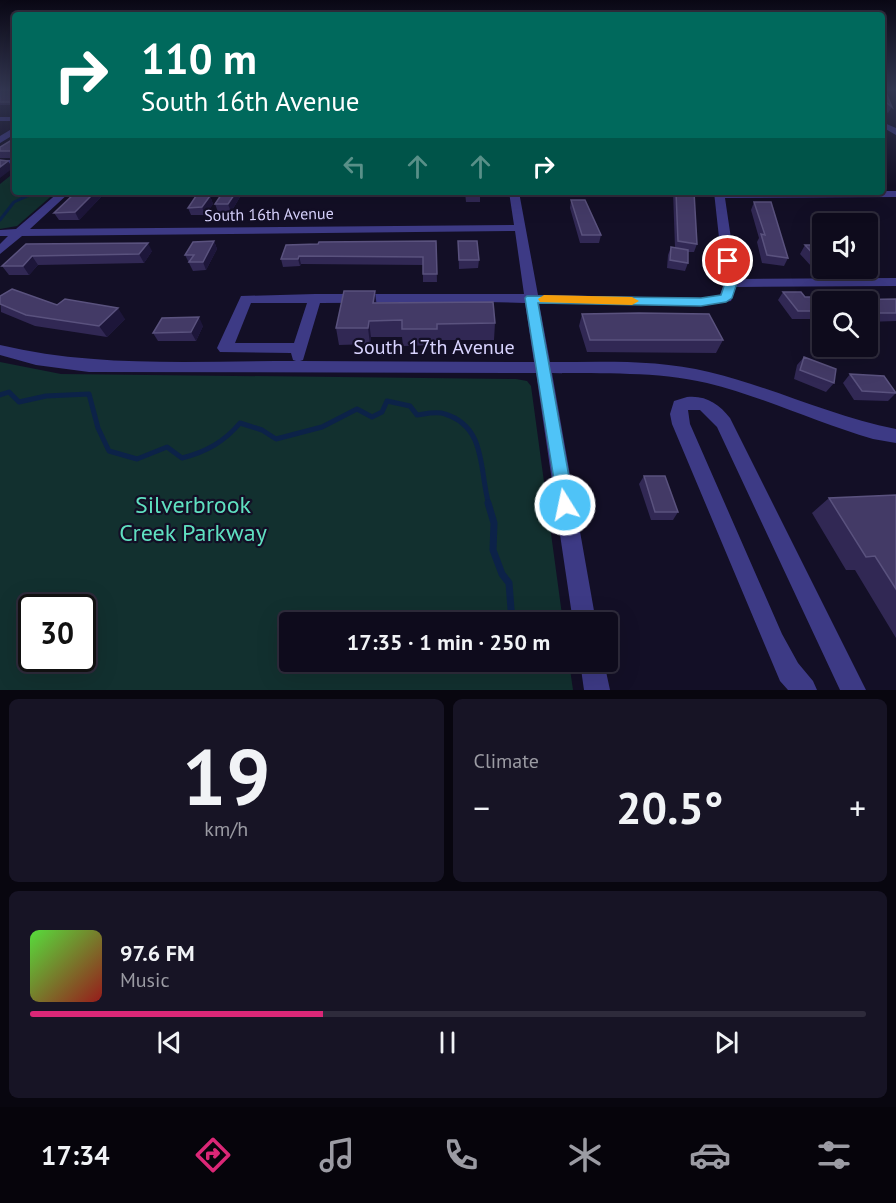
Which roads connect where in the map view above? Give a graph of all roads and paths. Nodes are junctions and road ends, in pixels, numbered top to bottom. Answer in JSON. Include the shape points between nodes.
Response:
{"nodes":[{"id":1,"x":62,"y":195,"type":"edge"},
{"id":2,"x":514,"y":195,"type":"edge"},
{"id":3,"x":719,"y":195,"type":"edge"},
{"id":4,"x":520,"y":228,"type":"junction"},
{"id":5,"x":0,"y":233,"type":"edge"},
{"id":6,"x":19,"y":233,"type":"junction"},
{"id":7,"x":0,"y":250,"type":"edge"},
{"id":8,"x":896,"y":282,"type":"edge"},
{"id":9,"x":731,"y":283,"type":"junction"},
{"id":10,"x":315,"y":298,"type":"junction"},
{"id":11,"x":531,"y":298,"type":"junction"},
{"id":12,"x":243,"y":348,"type":"junction"},
{"id":13,"x":301,"y":348,"type":"junction"},
{"id":14,"x":0,"y":350,"type":"edge"},
{"id":15,"x":234,"y":367,"type":"junction"},
{"id":16,"x":295,"y":367,"type":"junction"},
{"id":17,"x":541,"y":368,"type":"junction"},
{"id":18,"x":704,"y":377,"type":"junction"},
{"id":19,"x":704,"y":403,"type":"junction"},
{"id":20,"x":896,"y":436,"type":"edge"},
{"id":21,"x":583,"y":612,"type":"edge"},
{"id":22,"x":594,"y":672,"type":"edge"},
{"id":23,"x":597,"y":690,"type":"edge"},
{"id":24,"x":804,"y":690,"type":"edge"},
{"id":25,"x":853,"y":690,"type":"edge"}],
"edges":[{"from":1,"to":6,"type":"street"},
{"from":2,"to":4,"type":"street"},
{"from":3,"to":9,"type":"street"},
{"from":4,"to":6,"type":"street","name":"South 16th Avenue"},
{"from":4,"to":11,"type":"street"},
{"from":5,"to":6,"type":"street","name":"South 16th Avenue"},
{"from":6,"to":7,"type":"street"},
{"from":8,"to":9,"type":"street"},
{"from":9,"to":11,"type":"street","via":[[726,298],[701,302]]},
{"from":10,"to":11,"type":"street"},
{"from":10,"to":12,"type":"street","via":[[246,298],[225,348]]},
{"from":10,"to":13,"type":"street"},
{"from":11,"to":17,"type":"street"},
{"from":12,"to":13,"type":"street"},
{"from":12,"to":15,"type":"street"},
{"from":13,"to":16,"type":"street"},
{"from":14,"to":15,"type":"street","name":"South 17th Avenue","via":[[89,366]]},
{"from":15,"to":16,"type":"street","name":"South 17th Avenue"},
{"from":16,"to":17,"type":"street","name":"South 17th Avenue"},
{"from":17,"to":18,"type":"street","name":"South 17th Avenue","via":[[645,368]]},
{"from":17,"to":21,"type":"street"},
{"from":18,"to":19,"type":"street"},
{"from":18,"to":20,"type":"street","name":"South 17th Avenue","via":[[780,399],[850,427]]},
{"from":19,"to":24,"type":"street","via":[[680,406],[681,424],[774,642],[789,672]]},
{"from":19,"to":25,"type":"street","via":[[724,423]]},
{"from":22,"to":23,"type":"street"}]}
